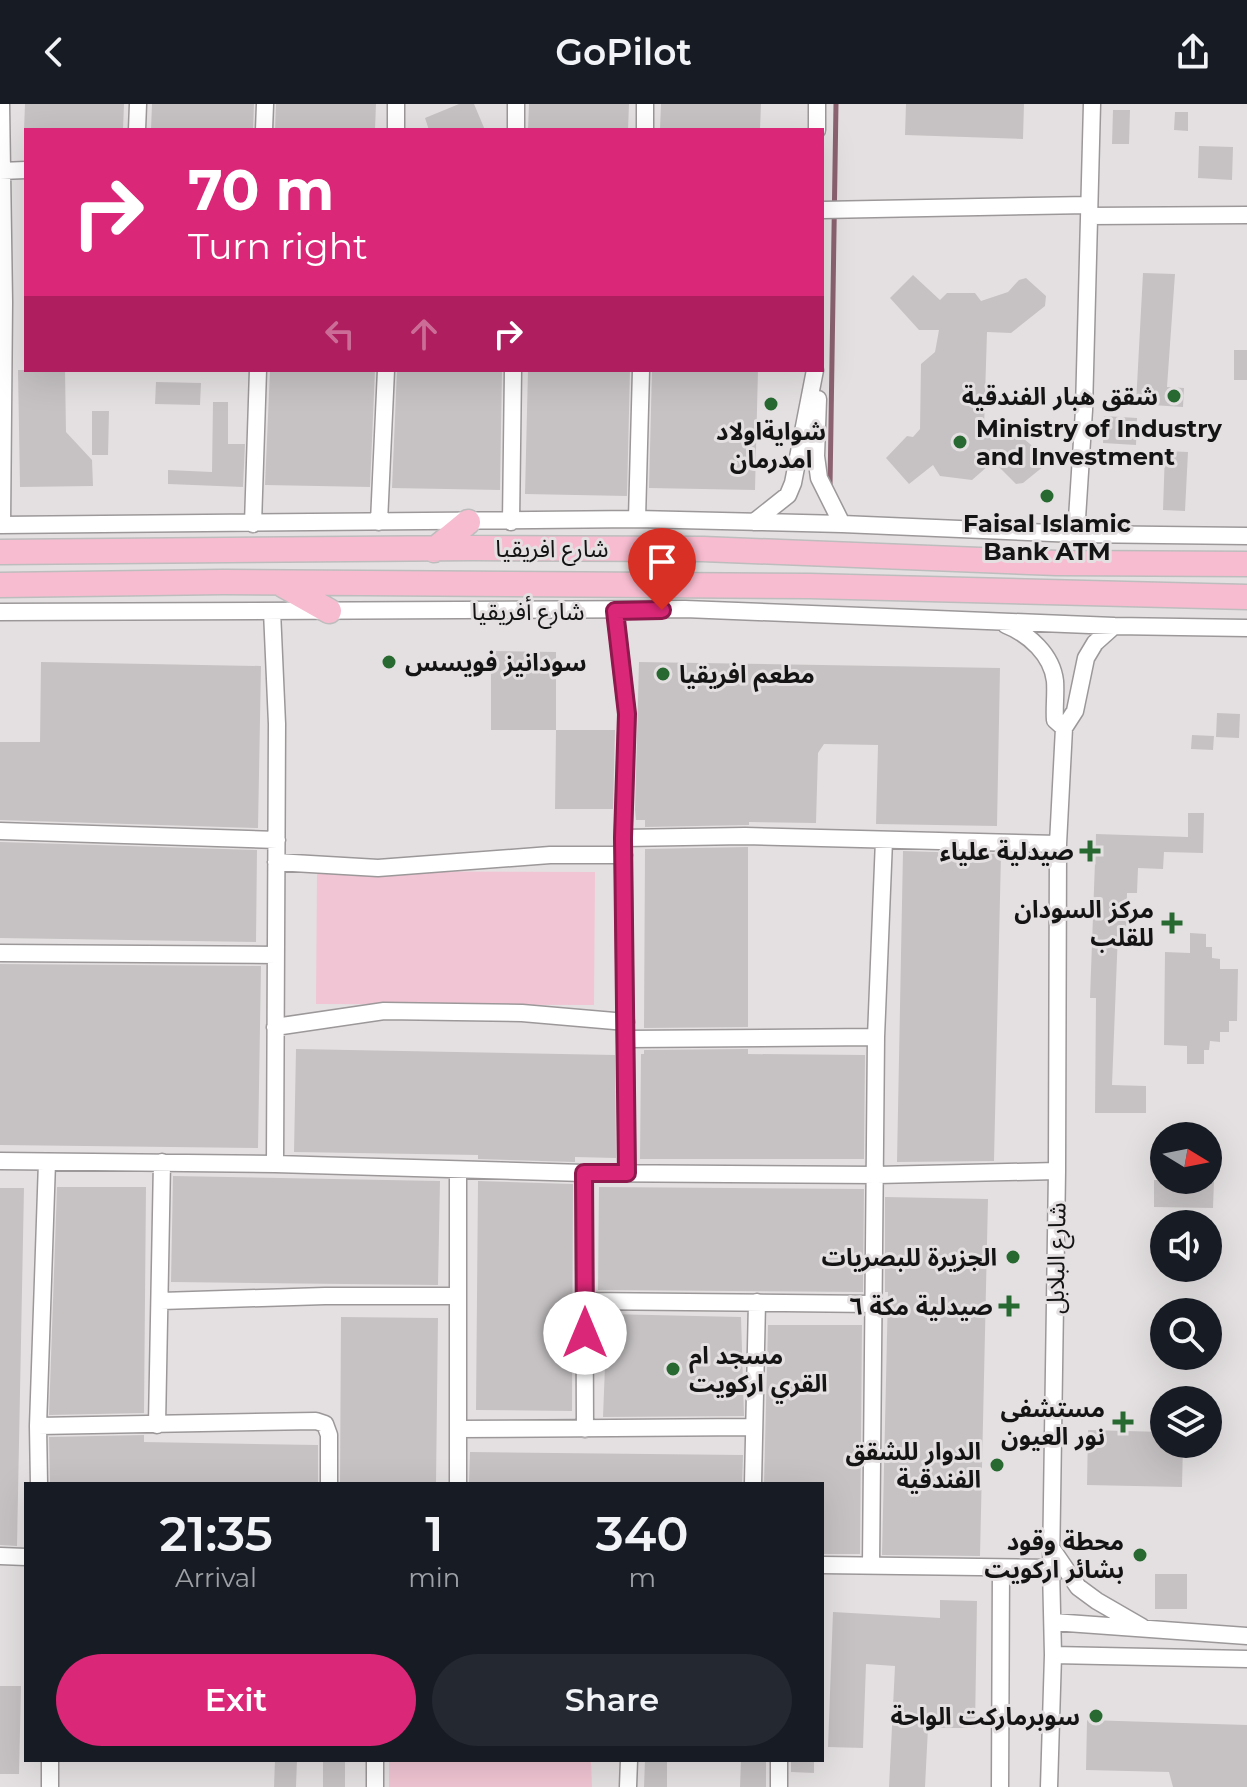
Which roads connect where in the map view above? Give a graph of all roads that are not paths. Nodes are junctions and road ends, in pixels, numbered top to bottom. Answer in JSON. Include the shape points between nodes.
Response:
{"nodes":[{"id":1,"x":1,"y":104,"type":"edge"},
{"id":2,"x":138,"y":104,"type":"edge"},
{"id":3,"x":265,"y":104,"type":"edge"},
{"id":4,"x":396,"y":104,"type":"edge"},
{"id":5,"x":516,"y":104,"type":"edge"},
{"id":6,"x":645,"y":104,"type":"edge"},
{"id":7,"x":817,"y":104,"type":"edge"},
{"id":8,"x":1092,"y":104,"type":"edge"},
{"id":9,"x":137,"y":128,"type":"edge"},
{"id":10,"x":264,"y":128,"type":"edge"},
{"id":11,"x":396,"y":128,"type":"edge"},
{"id":12,"x":516,"y":128,"type":"edge"},
{"id":13,"x":645,"y":128,"type":"edge"},
{"id":14,"x":817,"y":128,"type":"edge"},
{"id":15,"x":24,"y":170,"type":"edge"},
{"id":16,"x":2,"y":171,"type":"edge"},
{"id":17,"x":824,"y":210,"type":"edge"},
{"id":18,"x":1089,"y":211,"type":"junction"},
{"id":19,"x":1247,"y":215,"type":"edge"},
{"id":20,"x":258,"y":372,"type":"edge"},
{"id":21,"x":386,"y":372,"type":"edge"},
{"id":22,"x":513,"y":372,"type":"edge"},
{"id":23,"x":641,"y":372,"type":"edge"},
{"id":24,"x":816,"y":372,"type":"edge"},
{"id":25,"x":816,"y":372,"type":"edge"},
{"id":26,"x":637,"y":519,"type":"junction"},
{"id":27,"x":379,"y":522,"type":"junction"},
{"id":28,"x":468,"y":522,"type":"junction"},
{"id":29,"x":511,"y":522,"type":"junction"},
{"id":30,"x":754,"y":522,"type":"junction"},
{"id":31,"x":253,"y":524,"type":"junction"},
{"id":32,"x":842,"y":524,"type":"junction"},
{"id":33,"x":1,"y":525,"type":"edge"},
{"id":34,"x":1076,"y":534,"type":"junction"},
{"id":35,"x":1247,"y":536,"type":"edge"},
{"id":36,"x":434,"y":550,"type":"junction"},
{"id":37,"x":0,"y":552,"type":"edge"},
{"id":38,"x":1247,"y":564,"type":"edge"},
{"id":39,"x":281,"y":584,"type":"junction"},
{"id":40,"x":0,"y":585,"type":"edge"},
{"id":41,"x":1247,"y":597,"type":"edge"},
{"id":42,"x":272,"y":611,"type":"junction"},
{"id":43,"x":329,"y":611,"type":"junction"},
{"id":44,"x":615,"y":611,"type":"junction"},
{"id":45,"x":0,"y":612,"type":"edge"},
{"id":46,"x":997,"y":622,"type":"junction"},
{"id":47,"x":1114,"y":626,"type":"junction"},
{"id":48,"x":1247,"y":628,"type":"edge"},
{"id":49,"x":1064,"y":728,"type":"junction"},
{"id":50,"x":0,"y":831,"type":"edge"},
{"id":51,"x":277,"y":840,"type":"junction"},
{"id":52,"x":884,"y":840,"type":"junction"},
{"id":53,"x":1058,"y":844,"type":"junction"},
{"id":54,"x":624,"y":847,"type":"junction"},
{"id":55,"x":276,"y":862,"type":"junction"},
{"id":56,"x":0,"y":953,"type":"edge"},
{"id":57,"x":276,"y":955,"type":"junction"},
{"id":58,"x":626,"y":1022,"type":"junction"},
{"id":59,"x":275,"y":1027,"type":"junction"},
{"id":60,"x":876,"y":1037,"type":"junction"},
{"id":61,"x":627,"y":1039,"type":"junction"},
{"id":62,"x":0,"y":1161,"type":"edge"},
{"id":63,"x":47,"y":1162,"type":"junction"},
{"id":64,"x":162,"y":1162,"type":"junction"},
{"id":65,"x":275,"y":1164,"type":"junction"},
{"id":66,"x":458,"y":1170,"type":"junction"},
{"id":67,"x":1057,"y":1171,"type":"junction"},
{"id":68,"x":584,"y":1173,"type":"junction"},
{"id":69,"x":627,"y":1173,"type":"junction"},
{"id":70,"x":877,"y":1175,"type":"junction"},
{"id":71,"x":458,"y":1296,"type":"junction"},
{"id":72,"x":161,"y":1301,"type":"junction"},
{"id":73,"x":585,"y":1301,"type":"junction"},
{"id":74,"x":757,"y":1302,"type":"junction"},
{"id":75,"x":873,"y":1304,"type":"junction"},
{"id":76,"x":157,"y":1425,"type":"junction"},
{"id":77,"x":38,"y":1426,"type":"junction"},
{"id":78,"x":753,"y":1427,"type":"junction"},
{"id":79,"x":458,"y":1429,"type":"junction"},
{"id":80,"x":585,"y":1429,"type":"junction"},
{"id":81,"x":39,"y":1482,"type":"edge"},
{"id":82,"x":329,"y":1482,"type":"edge"},
{"id":83,"x":458,"y":1482,"type":"edge"},
{"id":84,"x":753,"y":1482,"type":"edge"},
{"id":85,"x":1052,"y":1549,"type":"junction"},
{"id":86,"x":0,"y":1556,"type":"edge"},
{"id":87,"x":24,"y":1557,"type":"edge"},
{"id":88,"x":824,"y":1565,"type":"edge"},
{"id":89,"x":871,"y":1566,"type":"junction"},
{"id":90,"x":1001,"y":1568,"type":"junction"},
{"id":91,"x":1051,"y":1568,"type":"junction"},
{"id":92,"x":1053,"y":1622,"type":"junction"},
{"id":93,"x":1146,"y":1630,"type":"junction"},
{"id":94,"x":1247,"y":1636,"type":"edge"},
{"id":95,"x":1053,"y":1655,"type":"junction"},
{"id":96,"x":1247,"y":1659,"type":"edge"},
{"id":97,"x":50,"y":1762,"type":"edge"},
{"id":98,"x":375,"y":1762,"type":"edge"},
{"id":99,"x":629,"y":1762,"type":"edge"},
{"id":100,"x":779,"y":1762,"type":"edge"},
{"id":101,"x":50,"y":1787,"type":"edge"},
{"id":102,"x":375,"y":1787,"type":"edge"},
{"id":103,"x":628,"y":1787,"type":"edge"},
{"id":104,"x":779,"y":1787,"type":"edge"},
{"id":105,"x":1000,"y":1787,"type":"edge"},
{"id":106,"x":1049,"y":1787,"type":"edge"}],
"edges":[{"from":1,"to":16,"type":"street"},
{"from":2,"to":9,"type":"street"},
{"from":3,"to":10,"type":"street"},
{"from":4,"to":11,"type":"street"},
{"from":5,"to":12,"type":"street"},
{"from":6,"to":13,"type":"street"},
{"from":7,"to":14,"type":"street"},
{"from":8,"to":18,"type":"street"},
{"from":15,"to":16,"type":"street"},
{"from":16,"to":33,"type":"street"},
{"from":17,"to":18,"type":"street"},
{"from":18,"to":19,"type":"street"},
{"from":18,"to":34,"type":"street"},
{"from":20,"to":31,"type":"street"},
{"from":21,"to":27,"type":"street"},
{"from":22,"to":29,"type":"street"},
{"from":23,"to":26,"type":"street"},
{"from":24,"to":30,"type":"street","via":[[793,483],[788,495]]},
{"from":25,"to":32,"type":"street","via":[[819,478]]},
{"from":26,"to":29,"type":"street"},
{"from":26,"to":30,"type":"street"},
{"from":27,"to":28,"type":"street"},
{"from":27,"to":31,"type":"street"},
{"from":28,"to":29,"type":"street"},
{"from":28,"to":36,"type":"highway"},
{"from":30,"to":32,"type":"street"},
{"from":31,"to":33,"type":"street"},
{"from":32,"to":34,"type":"street"},
{"from":34,"to":35,"type":"street"},
{"from":36,"to":37,"type":"highway","name":"شارع افريقيا"},
{"from":36,"to":38,"type":"highway","name":"شارع افريقيا","via":[[703,549],[1057,563]]},
{"from":39,"to":40,"type":"highway","name":"شارع افريقيا"},
{"from":39,"to":41,"type":"highway","name":"شارع افريقيا","via":[[810,586]]},
{"from":39,"to":43,"type":"highway"},
{"from":42,"to":43,"type":"street","name":"شارع أفريقيا"},
{"from":42,"to":45,"type":"street","name":"شارع أفريقيا"},
{"from":42,"to":51,"type":"street"},
{"from":43,"to":44,"type":"street","name":"شارع أفريقيا"},
{"from":44,"to":46,"type":"street","name":"شارع أفريقيا","via":[[685,609]]},
{"from":44,"to":54,"type":"street","via":[[627,714]]},
{"from":46,"to":47,"type":"street","name":"شارع أفريقيا"},
{"from":46,"to":49,"type":"street","name":"شارع البلابل","via":[[1018,630],[1042,652],[1055,680],[1055,720]]},
{"from":47,"to":48,"type":"street","name":"شارع أفريقيا"},
{"from":47,"to":49,"type":"street","name":"شارع البلابل","via":[[1086,658],[1075,711]]},
{"from":49,"to":53,"type":"street","name":"شارع البلابل"},
{"from":50,"to":51,"type":"street"},
{"from":51,"to":55,"type":"street"},
{"from":52,"to":53,"type":"street"},
{"from":52,"to":54,"type":"street","via":[[745,836]]},
{"from":52,"to":60,"type":"street"},
{"from":53,"to":67,"type":"street","name":"شارع البلابل"},
{"from":54,"to":55,"type":"street","via":[[378,868]]},
{"from":54,"to":58,"type":"street"},
{"from":55,"to":57,"type":"street"},
{"from":56,"to":57,"type":"street"},
{"from":57,"to":59,"type":"street"},
{"from":58,"to":59,"type":"street","via":[[522,1013],[384,1011]]},
{"from":58,"to":61,"type":"street"},
{"from":59,"to":65,"type":"street"},
{"from":60,"to":61,"type":"street"},
{"from":60,"to":70,"type":"street"},
{"from":61,"to":69,"type":"street"},
{"from":62,"to":63,"type":"street"},
{"from":63,"to":64,"type":"street"},
{"from":63,"to":77,"type":"street"},
{"from":64,"to":65,"type":"street"},
{"from":64,"to":72,"type":"street"},
{"from":65,"to":66,"type":"street"},
{"from":66,"to":68,"type":"street"},
{"from":66,"to":71,"type":"street"},
{"from":67,"to":70,"type":"street"},
{"from":67,"to":85,"type":"street","name":"شارع البلابل"},
{"from":68,"to":69,"type":"street"},
{"from":68,"to":73,"type":"street"},
{"from":69,"to":70,"type":"street"},
{"from":70,"to":75,"type":"street"},
{"from":71,"to":72,"type":"street"},
{"from":71,"to":79,"type":"street"},
{"from":72,"to":76,"type":"street"},
{"from":73,"to":74,"type":"street"},
{"from":73,"to":80,"type":"street"},
{"from":74,"to":75,"type":"street"},
{"from":74,"to":78,"type":"street"},
{"from":75,"to":89,"type":"street"},
{"from":76,"to":77,"type":"street"},
{"from":76,"to":82,"type":"street","via":[[316,1421],[325,1424],[329,1435]]},
{"from":77,"to":81,"type":"street"},
{"from":78,"to":80,"type":"street"},
{"from":78,"to":84,"type":"street"},
{"from":79,"to":80,"type":"street"},
{"from":79,"to":83,"type":"street"},
{"from":85,"to":91,"type":"street","name":"شارع البلابل"},
{"from":85,"to":93,"type":"street","via":[[1078,1587]]},
{"from":86,"to":87,"type":"street"},
{"from":88,"to":89,"type":"street"},
{"from":89,"to":90,"type":"street"},
{"from":90,"to":91,"type":"street"},
{"from":90,"to":105,"type":"street"},
{"from":91,"to":92,"type":"street","name":"شارع البلابل"},
{"from":92,"to":93,"type":"street"},
{"from":92,"to":95,"type":"street","name":"شارع البلابل"},
{"from":93,"to":94,"type":"street"},
{"from":95,"to":96,"type":"street"},
{"from":95,"to":106,"type":"street","name":"شارع البلابل"},
{"from":97,"to":101,"type":"street"},
{"from":98,"to":102,"type":"street"},
{"from":99,"to":103,"type":"street"},
{"from":100,"to":104,"type":"street"}]}
